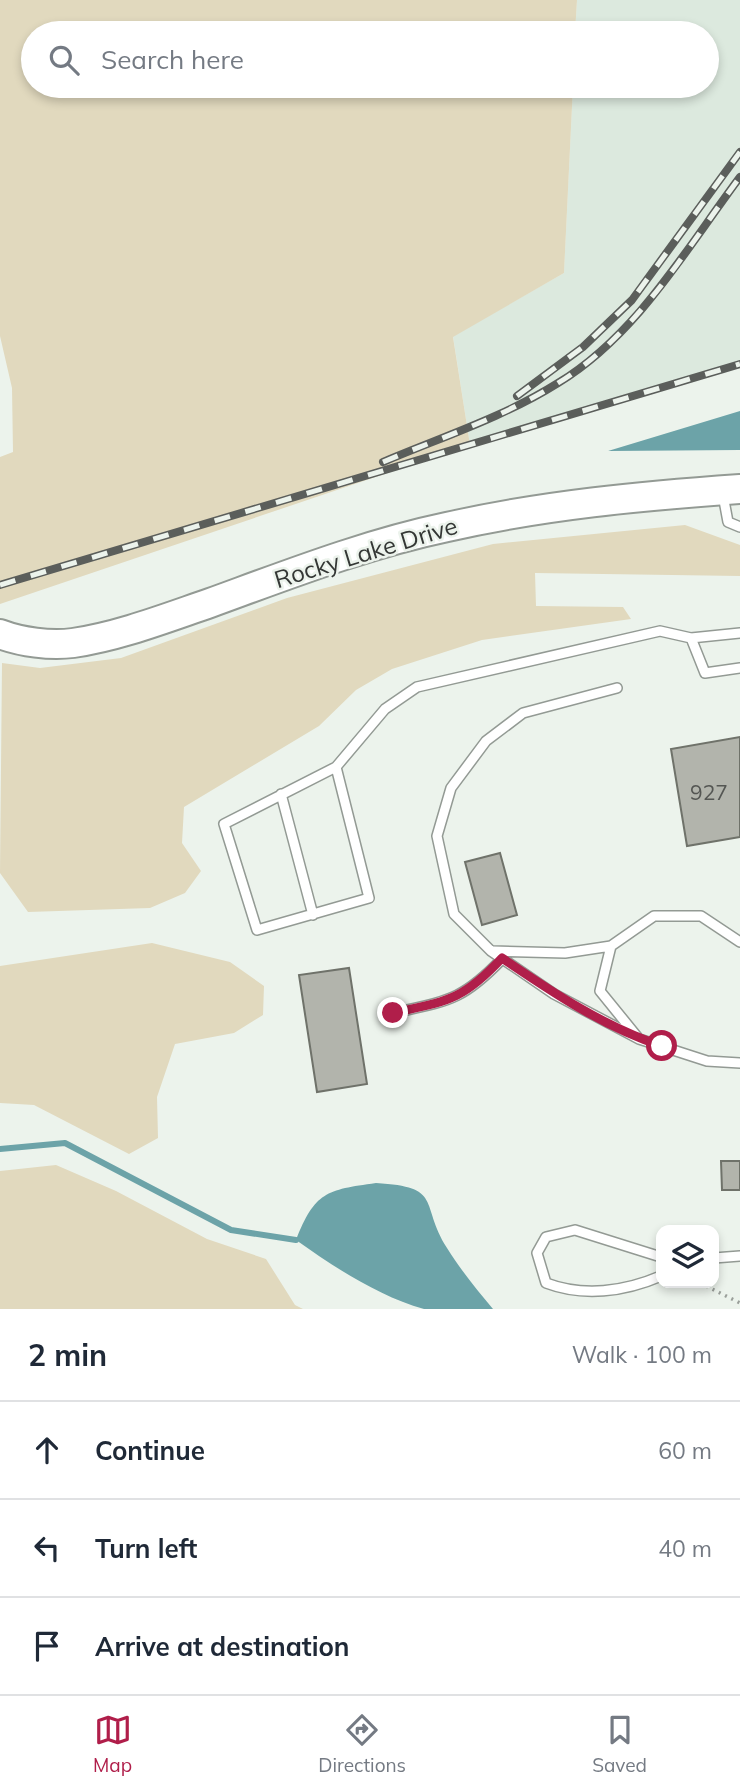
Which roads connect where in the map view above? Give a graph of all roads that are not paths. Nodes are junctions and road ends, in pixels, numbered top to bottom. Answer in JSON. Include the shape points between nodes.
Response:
{"nodes":[{"id":1,"x":731,"y":489,"type":"edge"},
{"id":2,"x":740,"y":527,"type":"edge"},
{"id":3,"x":740,"y":633,"type":"edge"},
{"id":4,"x":0,"y":634,"type":"edge"},
{"id":5,"x":691,"y":638,"type":"junction"},
{"id":6,"x":740,"y":668,"type":"edge"},
{"id":7,"x":617,"y":688,"type":"dead end"},
{"id":8,"x":336,"y":767,"type":"junction"},
{"id":9,"x":281,"y":794,"type":"junction"},
{"id":10,"x":313,"y":915,"type":"junction"},
{"id":11,"x":740,"y":942,"type":"edge"},
{"id":12,"x":611,"y":946,"type":"junction"},
{"id":13,"x":491,"y":951,"type":"junction"},
{"id":14,"x":502,"y":958,"type":"junction"},
{"id":15,"x":393,"y":1013,"type":"dead end"},
{"id":16,"x":639,"y":1038,"type":"junction"},
{"id":17,"x":740,"y":1063,"type":"edge"},
{"id":18,"x":656,"y":1256,"type":"edge"},
{"id":19,"x":740,"y":1256,"type":"edge"},
{"id":20,"x":719,"y":1258,"type":"edge"},
{"id":21,"x":656,"y":1277,"type":"edge"}],
"edges":[{"from":1,"to":2,"type":"lane","via":[[728,522]]},
{"from":1,"to":4,"type":"main road","name":"Rocky Lake Drive","via":[[544,508],[443,527],[164,619],[71,643]]},
{"from":3,"to":5,"type":"lane"},
{"from":5,"to":6,"type":"lane","via":[[705,673]]},
{"from":5,"to":8,"type":"lane","via":[[660,631],[417,687],[385,709]]},
{"from":7,"to":13,"type":"lane","via":[[523,713],[486,741],[451,789],[437,836],[444,876],[454,914]]},
{"from":8,"to":9,"type":"lane"},
{"from":8,"to":10,"type":"lane","via":[[369,898]]},
{"from":9,"to":10,"type":"lane"},
{"from":9,"to":10,"type":"lane","via":[[224,824],[257,930]]},
{"from":11,"to":12,"type":"lane","via":[[701,916],[654,916]]},
{"from":12,"to":13,"type":"lane","via":[[565,953]]},
{"from":12,"to":16,"type":"lane","via":[[600,991]]},
{"from":13,"to":14,"type":"lane"},
{"from":14,"to":15,"type":"lane","via":[[452,1000]]},
{"from":14,"to":16,"type":"lane","via":[[554,994]]},
{"from":16,"to":17,"type":"lane","via":[[707,1061]]},
{"from":18,"to":21,"type":"lane","via":[[575,1230],[545,1237],[537,1253],[546,1283],[570,1292],[608,1291]]},
{"from":19,"to":20,"type":"lane"}]}
